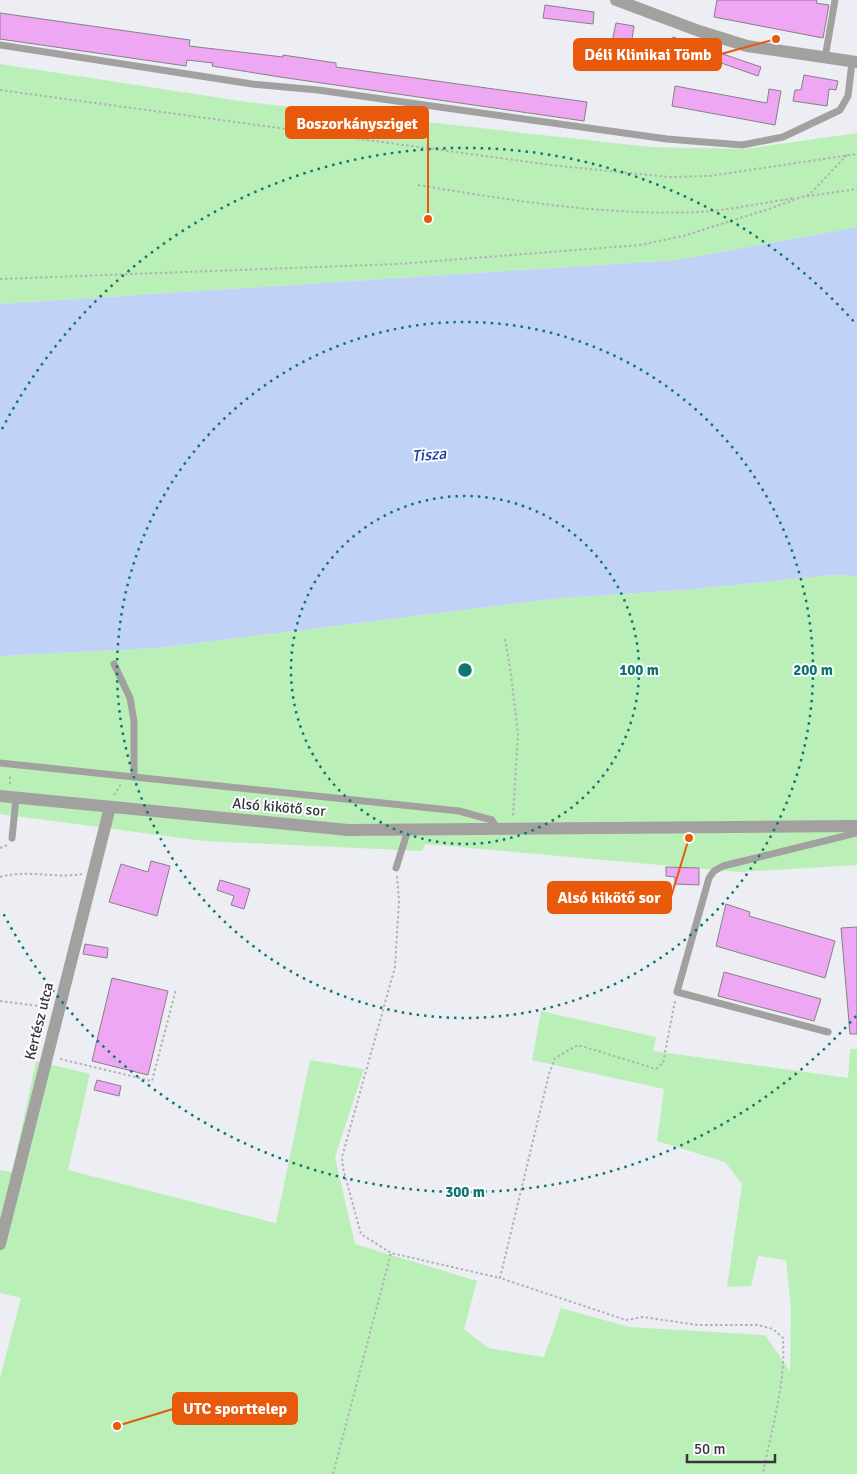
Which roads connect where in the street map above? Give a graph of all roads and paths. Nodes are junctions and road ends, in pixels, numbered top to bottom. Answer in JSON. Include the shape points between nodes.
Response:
{"nodes":[{"id":1,"x":616,"y":0,"type":"edge"},
{"id":2,"x":835,"y":0,"type":"edge"},
{"id":3,"x":0,"y":45,"type":"edge"},
{"id":4,"x":825,"y":58,"type":"junction"},
{"id":5,"x":855,"y":62,"type":"edge"},
{"id":6,"x":0,"y":90,"type":"edge"},
{"id":7,"x":857,"y":154,"type":"edge"},
{"id":8,"x":847,"y":155,"type":"junction"},
{"id":9,"x":418,"y":185,"type":"dead end"},
{"id":10,"x":857,"y":189,"type":"edge"},
{"id":11,"x":799,"y":198,"type":"junction"},
{"id":12,"x":0,"y":279,"type":"edge"},
{"id":13,"x":505,"y":639,"type":"dead end"},
{"id":14,"x":114,"y":664,"type":"dead end"},
{"id":15,"x":0,"y":763,"type":"edge"},
{"id":16,"x":10,"y":764,"type":"junction"},
{"id":17,"x":130,"y":777,"type":"junction"},
{"id":18,"x":9,"y":797,"type":"edge"},
{"id":19,"x":110,"y":807,"type":"junction"},
{"id":20,"x":857,"y":826,"type":"edge"},
{"id":21,"x":497,"y":828,"type":"junction"},
{"id":22,"x":513,"y":828,"type":"junction"},
{"id":23,"x":408,"y":830,"type":"junction"},
{"id":24,"x":857,"y":833,"type":"edge"},
{"id":25,"x":12,"y":838,"type":"dead end"},
{"id":26,"x":396,"y":868,"type":"joint"},
{"id":27,"x":94,"y":872,"type":"junction"},
{"id":28,"x":0,"y":877,"type":"edge"},
{"id":29,"x":176,"y":989,"type":"dead end"},
{"id":30,"x":677,"y":992,"type":"junction"},
{"id":31,"x":0,"y":1001,"type":"edge"},
{"id":32,"x":59,"y":1009,"type":"junction"},
{"id":33,"x":828,"y":1032,"type":"dead end"},
{"id":34,"x":47,"y":1056,"type":"junction"},
{"id":35,"x":0,"y":1244,"type":"edge"},
{"id":36,"x":390,"y":1253,"type":"junction"},
{"id":37,"x":500,"y":1278,"type":"junction"},
{"id":38,"x":333,"y":1474,"type":"edge"},
{"id":39,"x":763,"y":1474,"type":"edge"}],
"edges":[{"from":1,"to":4,"type":"street","via":[[747,46]]},
{"from":2,"to":4,"type":"lane"},
{"from":3,"to":5,"type":"lane","via":[[252,84],[318,90],[667,139],[742,145],[783,136],[840,110],[848,96]]},
{"from":4,"to":5,"type":"street"},
{"from":6,"to":8,"type":"path","via":[[541,164],[670,177],[709,176]]},
{"from":7,"to":8,"type":"path"},
{"from":8,"to":11,"type":"path","via":[[810,194]]},
{"from":9,"to":11,"type":"path","via":[[532,204],[637,210],[696,212]]},
{"from":10,"to":11,"type":"path"},
{"from":11,"to":12,"type":"path","via":[[683,236],[640,245],[397,264]]},
{"from":13,"to":22,"type":"path","via":[[518,735]]},
{"from":14,"to":17,"type":"lane","via":[[130,698],[134,721]]},
{"from":15,"to":16,"type":"lane"},
{"from":16,"to":17,"type":"lane"},
{"from":16,"to":18,"type":"path"},
{"from":17,"to":19,"type":"path","via":[[115,792]]},
{"from":17,"to":21,"type":"lane","via":[[459,811],[492,820]]},
{"from":18,"to":19,"type":"street","name":"Alsó kikötő sor"},
{"from":18,"to":25,"type":"lane"},
{"from":19,"to":23,"type":"street","name":"Alsó kikötő sor","via":[[348,830]]},
{"from":19,"to":27,"type":"street","name":"Kertész utca"},
{"from":20,"to":22,"type":"street","name":"Alsó kikötő sor"},
{"from":21,"to":22,"type":"street","name":"Alsó kikötő sor"},
{"from":21,"to":23,"type":"street","name":"Alsó kikötő sor"},
{"from":23,"to":26,"type":"lane"},
{"from":24,"to":30,"type":"lane","via":[[723,866],[714,871],[705,888]]},
{"from":26,"to":36,"type":"path","via":[[399,901],[395,967],[342,1157],[361,1234]]},
{"from":27,"to":28,"type":"path","via":[[72,876],[16,872]]},
{"from":27,"to":32,"type":"street","name":"Kertész utca"},
{"from":29,"to":34,"type":"path","via":[[152,1081]]},
{"from":30,"to":33,"type":"lane"},
{"from":30,"to":37,"type":"path","via":[[663,1063],[656,1069],[578,1045],[554,1058]]},
{"from":31,"to":32,"type":"path"},
{"from":32,"to":34,"type":"street","name":"Kertész utca"},
{"from":34,"to":35,"type":"street","name":"Kertész utca"},
{"from":36,"to":37,"type":"path"},
{"from":36,"to":38,"type":"path"},
{"from":37,"to":39,"type":"path","via":[[626,1320],[643,1317],[698,1325],[758,1325],[773,1329],[783,1338],[785,1361]]}]}
